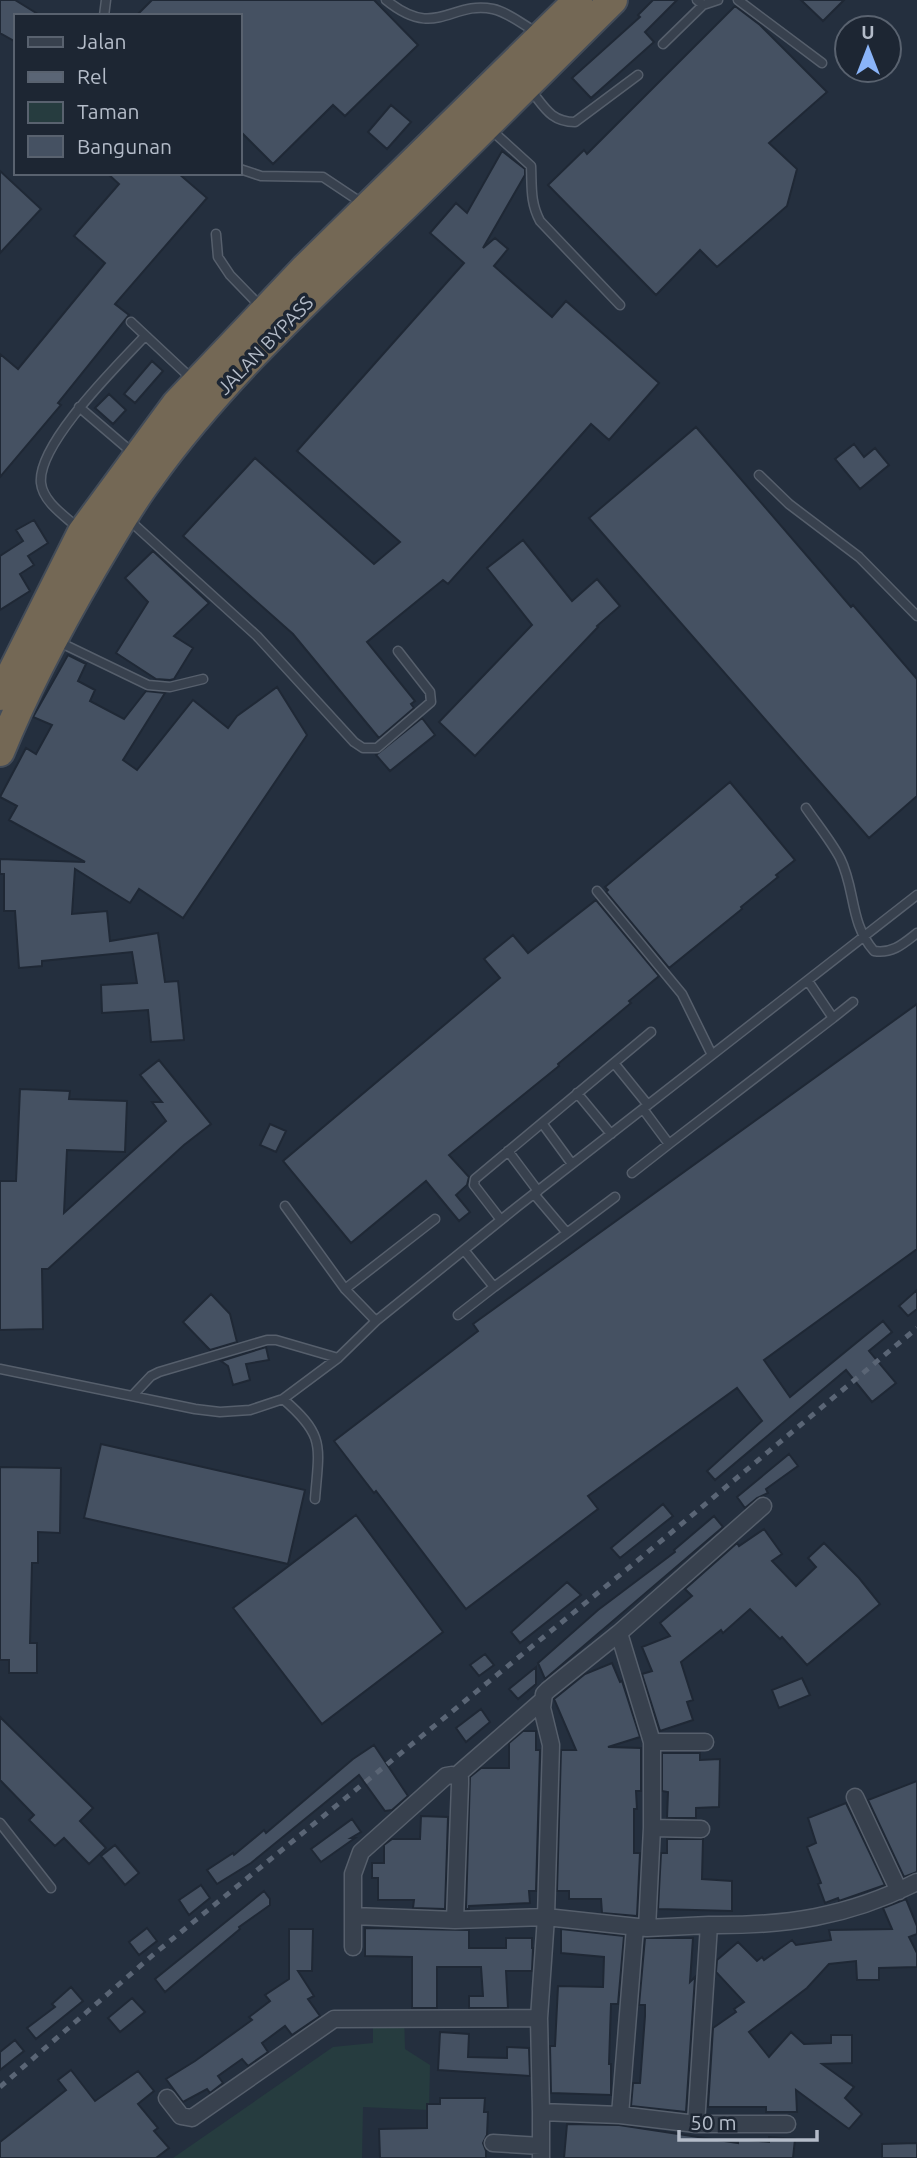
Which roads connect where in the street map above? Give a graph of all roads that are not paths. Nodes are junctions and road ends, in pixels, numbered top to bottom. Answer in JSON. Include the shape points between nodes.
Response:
{"nodes":[{"id":1,"x":386,"y":0,"type":"edge"},
{"id":2,"x":578,"y":0,"type":"edge"},
{"id":3,"x":613,"y":0,"type":"edge"},
{"id":4,"x":718,"y":0,"type":"edge"},
{"id":5,"x":738,"y":0,"type":"edge"},
{"id":6,"x":700,"y":2,"type":"edge"},
{"id":7,"x":542,"y":36,"type":"junction"},
{"id":8,"x":663,"y":44,"type":"dead end"},
{"id":9,"x":822,"y":63,"type":"dead end"},
{"id":10,"x":638,"y":75,"type":"dead end"},
{"id":11,"x":527,"y":85,"type":"junction"},
{"id":12,"x":487,"y":126,"type":"junction"},
{"id":13,"x":242,"y":170,"type":"edge"},
{"id":14,"x":367,"y":207,"type":"junction"},
{"id":15,"x":216,"y":234,"type":"dead end"},
{"id":16,"x":620,"y":305,"type":"dead end"},
{"id":17,"x":264,"y":310,"type":"junction"},
{"id":18,"x":131,"y":323,"type":"dead end"},
{"id":19,"x":145,"y":336,"type":"junction"},
{"id":20,"x":196,"y":382,"type":"junction"},
{"id":21,"x":79,"y":407,"type":"junction"},
{"id":22,"x":136,"y":456,"type":"junction"},
{"id":23,"x":758,"y":475,"type":"dead end"},
{"id":24,"x":124,"y":515,"type":"junction"},
{"id":25,"x":82,"y":532,"type":"junction"},
{"id":26,"x":917,"y":616,"type":"edge"},
{"id":27,"x":53,"y":639,"type":"junction"},
{"id":28,"x":398,"y":651,"type":"dead end"},
{"id":29,"x":203,"y":679,"type":"dead end"},
{"id":30,"x":0,"y":696,"type":"edge"},
{"id":31,"x":0,"y":752,"type":"edge"},
{"id":32,"x":806,"y":808,"type":"dead end"},
{"id":33,"x":597,"y":891,"type":"dead end"},
{"id":34,"x":917,"y":895,"type":"edge"},
{"id":35,"x":917,"y":933,"type":"edge"},
{"id":36,"x":862,"y":938,"type":"junction"},
{"id":37,"x":808,"y":981,"type":"junction"},
{"id":38,"x":853,"y":1002,"type":"dead end"},
{"id":39,"x":833,"y":1018,"type":"junction"},
{"id":40,"x":651,"y":1032,"type":"dead end"},
{"id":41,"x":712,"y":1055,"type":"junction"},
{"id":42,"x":614,"y":1063,"type":"junction"},
{"id":43,"x":577,"y":1093,"type":"junction"},
{"id":44,"x":646,"y":1107,"type":"junction"},
{"id":45,"x":542,"y":1123,"type":"junction"},
{"id":46,"x":611,"y":1134,"type":"junction"},
{"id":47,"x":669,"y":1144,"type":"junction"},
{"id":48,"x":508,"y":1152,"type":"junction"},
{"id":49,"x":572,"y":1164,"type":"junction"},
{"id":50,"x":632,"y":1173,"type":"dead end"},
{"id":51,"x":536,"y":1192,"type":"junction"},
{"id":52,"x":615,"y":1197,"type":"dead end"},
{"id":53,"x":285,"y":1206,"type":"dead end"},
{"id":54,"x":435,"y":1219,"type":"dead end"},
{"id":55,"x":501,"y":1220,"type":"junction"},
{"id":56,"x":567,"y":1233,"type":"junction"},
{"id":57,"x":464,"y":1250,"type":"junction"},
{"id":58,"x":494,"y":1287,"type":"junction"},
{"id":59,"x":345,"y":1289,"type":"junction"},
{"id":60,"x":458,"y":1315,"type":"dead end"},
{"id":61,"x":376,"y":1321,"type":"junction"},
{"id":62,"x":338,"y":1358,"type":"junction"},
{"id":63,"x":0,"y":1369,"type":"edge"},
{"id":64,"x":133,"y":1395,"type":"junction"},
{"id":65,"x":283,"y":1399,"type":"junction"},
{"id":66,"x":315,"y":1499,"type":"dead end"},
{"id":67,"x":763,"y":1506,"type":"dead end"},
{"id":68,"x":619,"y":1633,"type":"junction"},
{"id":69,"x":543,"y":1700,"type":"junction"},
{"id":70,"x":652,"y":1742,"type":"junction"},
{"id":71,"x":705,"y":1742,"type":"dead end"},
{"id":72,"x":456,"y":1776,"type":"junction"},
{"id":73,"x":855,"y":1797,"type":"dead end"},
{"id":74,"x":0,"y":1823,"type":"edge"},
{"id":75,"x":652,"y":1828,"type":"junction"},
{"id":76,"x":701,"y":1829,"type":"dead end"},
{"id":77,"x":917,"y":1882,"type":"edge"},
{"id":78,"x":51,"y":1888,"type":"dead end"},
{"id":79,"x":899,"y":1891,"type":"junction"},
{"id":80,"x":352,"y":1916,"type":"junction"},
{"id":81,"x":546,"y":1917,"type":"junction"},
{"id":82,"x":455,"y":1920,"type":"junction"},
{"id":83,"x":709,"y":1925,"type":"junction"},
{"id":84,"x":641,"y":1928,"type":"junction"},
{"id":85,"x":354,"y":1947,"type":"dead end"},
{"id":86,"x":539,"y":2018,"type":"junction"},
{"id":87,"x":167,"y":2098,"type":"dead end"},
{"id":88,"x":541,"y":2112,"type":"junction"},
{"id":89,"x":620,"y":2115,"type":"junction"},
{"id":90,"x":696,"y":2123,"type":"junction"},
{"id":91,"x":787,"y":2124,"type":"dead end"},
{"id":92,"x":493,"y":2143,"type":"dead end"},
{"id":93,"x":541,"y":2152,"type":"edge"}],
"edges":[{"from":1,"to":7,"type":"lane","via":[[419,18],[496,9]]},
{"from":2,"to":7,"type":"highway","name":"JALAN BYPASS"},
{"from":3,"to":11,"type":"highway","name":"JALAN BYPASS"},
{"from":4,"to":6,"type":"lane"},
{"from":5,"to":9,"type":"lane"},
{"from":6,"to":8,"type":"lane"},
{"from":7,"to":14,"type":"highway","name":"JALAN BYPASS"},
{"from":10,"to":11,"type":"lane","via":[[575,122],[553,118]]},
{"from":11,"to":12,"type":"highway","name":"JALAN BYPASS"},
{"from":12,"to":16,"type":"lane","via":[[531,166],[530,192],[540,221]]},
{"from":12,"to":24,"type":"highway","name":"JALAN BYPASS","via":[[275,332],[160,463]]},
{"from":13,"to":14,"type":"lane","via":[[261,176],[323,177]]},
{"from":14,"to":17,"type":"highway","name":"JALAN BYPASS"},
{"from":15,"to":17,"type":"lane","via":[[218,257]]},
{"from":17,"to":20,"type":"highway","name":"JALAN BYPASS"},
{"from":18,"to":19,"type":"lane"},
{"from":19,"to":20,"type":"lane"},
{"from":19,"to":21,"type":"lane"},
{"from":20,"to":22,"type":"highway","name":"JALAN BYPASS"},
{"from":21,"to":22,"type":"lane"},
{"from":21,"to":25,"type":"lane","via":[[45,460],[41,485],[46,498]]},
{"from":22,"to":25,"type":"highway","name":"JALAN BYPASS"},
{"from":23,"to":26,"type":"lane","via":[[859,556]]},
{"from":24,"to":27,"type":"highway","name":"JALAN BYPASS"},
{"from":24,"to":28,"type":"lane","via":[[257,636],[363,748],[377,748],[431,702],[430,692]]},
{"from":25,"to":30,"type":"highway","name":"JALAN BYPASS"},
{"from":27,"to":29,"type":"lane","via":[[148,685],[170,687]]},
{"from":27,"to":31,"type":"highway","name":"JALAN BYPASS"},
{"from":32,"to":36,"type":"lane","via":[[840,858]]},
{"from":33,"to":41,"type":"lane","via":[[682,994]]},
{"from":34,"to":36,"type":"lane"},
{"from":35,"to":36,"type":"lane","via":[[883,953],[874,951]]},
{"from":36,"to":37,"type":"lane"},
{"from":37,"to":39,"type":"lane"},
{"from":37,"to":41,"type":"lane"},
{"from":38,"to":39,"type":"lane"},
{"from":39,"to":47,"type":"lane"},
{"from":40,"to":42,"type":"lane"},
{"from":41,"to":44,"type":"lane"},
{"from":42,"to":43,"type":"lane"},
{"from":42,"to":44,"type":"lane"},
{"from":43,"to":45,"type":"lane"},
{"from":43,"to":46,"type":"lane"},
{"from":44,"to":46,"type":"lane"},
{"from":44,"to":47,"type":"lane"},
{"from":45,"to":48,"type":"lane"},
{"from":45,"to":49,"type":"lane"},
{"from":46,"to":49,"type":"lane"},
{"from":47,"to":50,"type":"lane"},
{"from":48,"to":51,"type":"lane"},
{"from":48,"to":55,"type":"lane","via":[[475,1179],[474,1185]]},
{"from":49,"to":51,"type":"lane"},
{"from":51,"to":55,"type":"lane"},
{"from":51,"to":56,"type":"lane"},
{"from":52,"to":56,"type":"lane"},
{"from":53,"to":59,"type":"lane"},
{"from":54,"to":59,"type":"lane"},
{"from":55,"to":57,"type":"lane"},
{"from":56,"to":58,"type":"lane"},
{"from":57,"to":58,"type":"lane"},
{"from":57,"to":61,"type":"lane"},
{"from":58,"to":60,"type":"lane"},
{"from":59,"to":61,"type":"lane"},
{"from":61,"to":62,"type":"lane"},
{"from":62,"to":64,"type":"lane","via":[[267,1340],[159,1372]]},
{"from":62,"to":65,"type":"lane"},
{"from":63,"to":64,"type":"lane"},
{"from":64,"to":65,"type":"lane","via":[[220,1412],[250,1410]]},
{"from":65,"to":66,"type":"lane","via":[[306,1419],[319,1449]]},
{"from":67,"to":68,"type":"street"},
{"from":68,"to":69,"type":"street","via":[[548,1690]]},
{"from":68,"to":70,"type":"street"},
{"from":69,"to":72,"type":"street"},
{"from":69,"to":81,"type":"street","via":[[551,1745]]},
{"from":70,"to":71,"type":"street"},
{"from":70,"to":75,"type":"street"},
{"from":72,"to":80,"type":"street","via":[[446,1776],[360,1852],[353,1874]]},
{"from":72,"to":82,"type":"street","via":[[460,1784]]},
{"from":73,"to":79,"type":"street"},
{"from":74,"to":78,"type":"lane"},
{"from":75,"to":76,"type":"street"},
{"from":75,"to":84,"type":"street"},
{"from":77,"to":79,"type":"street"},
{"from":79,"to":83,"type":"street","via":[[839,1913],[775,1925]]},
{"from":80,"to":82,"type":"street"},
{"from":80,"to":85,"type":"street"},
{"from":81,"to":82,"type":"street"},
{"from":81,"to":84,"type":"street"},
{"from":81,"to":86,"type":"street"},
{"from":83,"to":84,"type":"street"},
{"from":83,"to":90,"type":"street"},
{"from":84,"to":89,"type":"street"},
{"from":86,"to":87,"type":"street","via":[[334,2019],[192,2118],[181,2116]]},
{"from":86,"to":88,"type":"street"},
{"from":88,"to":89,"type":"street"},
{"from":88,"to":93,"type":"street"},
{"from":89,"to":90,"type":"street"},
{"from":90,"to":91,"type":"street"},
{"from":92,"to":93,"type":"street"}]}
